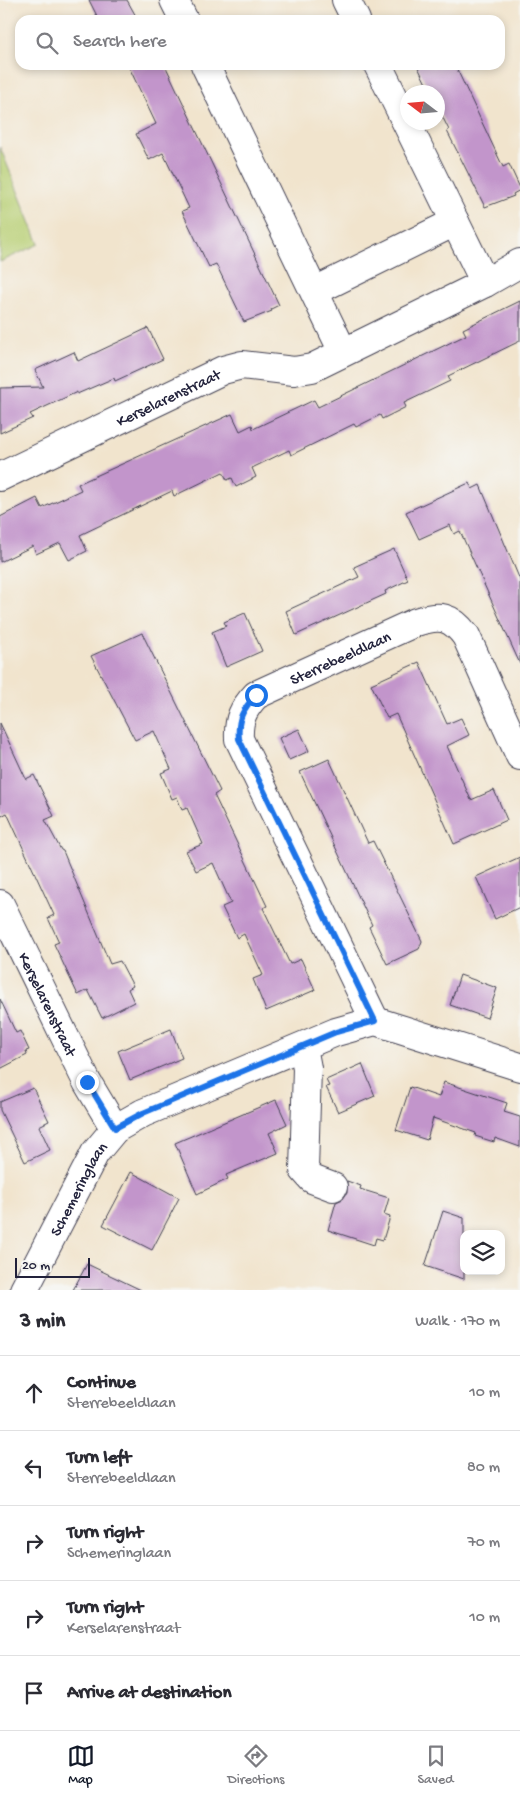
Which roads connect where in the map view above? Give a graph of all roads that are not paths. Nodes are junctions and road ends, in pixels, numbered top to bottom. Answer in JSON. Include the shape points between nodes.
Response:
{"nodes":[{"id":1,"x":174,"y":0,"type":"edge"},
{"id":2,"x":346,"y":0,"type":"edge"},
{"id":3,"x":182,"y":15,"type":"edge"},
{"id":4,"x":354,"y":15,"type":"edge"},
{"id":5,"x":207,"y":70,"type":"edge"},
{"id":6,"x":380,"y":70,"type":"edge"},
{"id":7,"x":455,"y":222,"type":"junction"},
{"id":8,"x":520,"y":264,"type":"edge"},
{"id":9,"x":485,"y":283,"type":"junction"},
{"id":10,"x":315,"y":290,"type":"junction"},
{"id":11,"x":343,"y":352,"type":"junction"},
{"id":12,"x":0,"y":477,"type":"edge"},
{"id":13,"x":520,"y":756,"type":"edge"},
{"id":14,"x":0,"y":904,"type":"edge"},
{"id":15,"x":375,"y":1021,"type":"junction"},
{"id":16,"x":302,"y":1048,"type":"junction"},
{"id":17,"x":520,"y":1067,"type":"edge"},
{"id":18,"x":115,"y":1128,"type":"junction"},
{"id":19,"x":333,"y":1188,"type":"dead end"},
{"id":20,"x":24,"y":1290,"type":"edge"}],
"edges":[{"from":1,"to":3,"type":"street"},
{"from":2,"to":4,"type":"street"},
{"from":5,"to":10,"type":"street"},
{"from":6,"to":7,"type":"street"},
{"from":7,"to":9,"type":"street"},
{"from":7,"to":10,"type":"street"},
{"from":8,"to":9,"type":"street","name":"Kerselarenstraat"},
{"from":9,"to":11,"type":"street","name":"Kerselarenstraat"},
{"from":10,"to":11,"type":"street"},
{"from":11,"to":12,"type":"street","name":"Kerselarenstraat","via":[[312,368],[294,371],[242,365],[223,370]]},
{"from":13,"to":15,"type":"street","name":"Sterrebeeldlaan","via":[[466,636],[457,624],[444,618],[416,622],[256,695],[244,708],[238,723],[239,739]]},
{"from":14,"to":18,"type":"street","name":"Kerselarenstraat","via":[[87,1082]]},
{"from":15,"to":16,"type":"street","name":"Schemeringlaan","via":[[336,1032]]},
{"from":15,"to":17,"type":"street"},
{"from":16,"to":18,"type":"street","name":"Schemeringlaan","via":[[143,1113]]},
{"from":16,"to":19,"type":"street","via":[[307,1068],[304,1170],[312,1179]]},
{"from":18,"to":20,"type":"street","name":"Schemeringlaan","via":[[95,1153]]}]}
